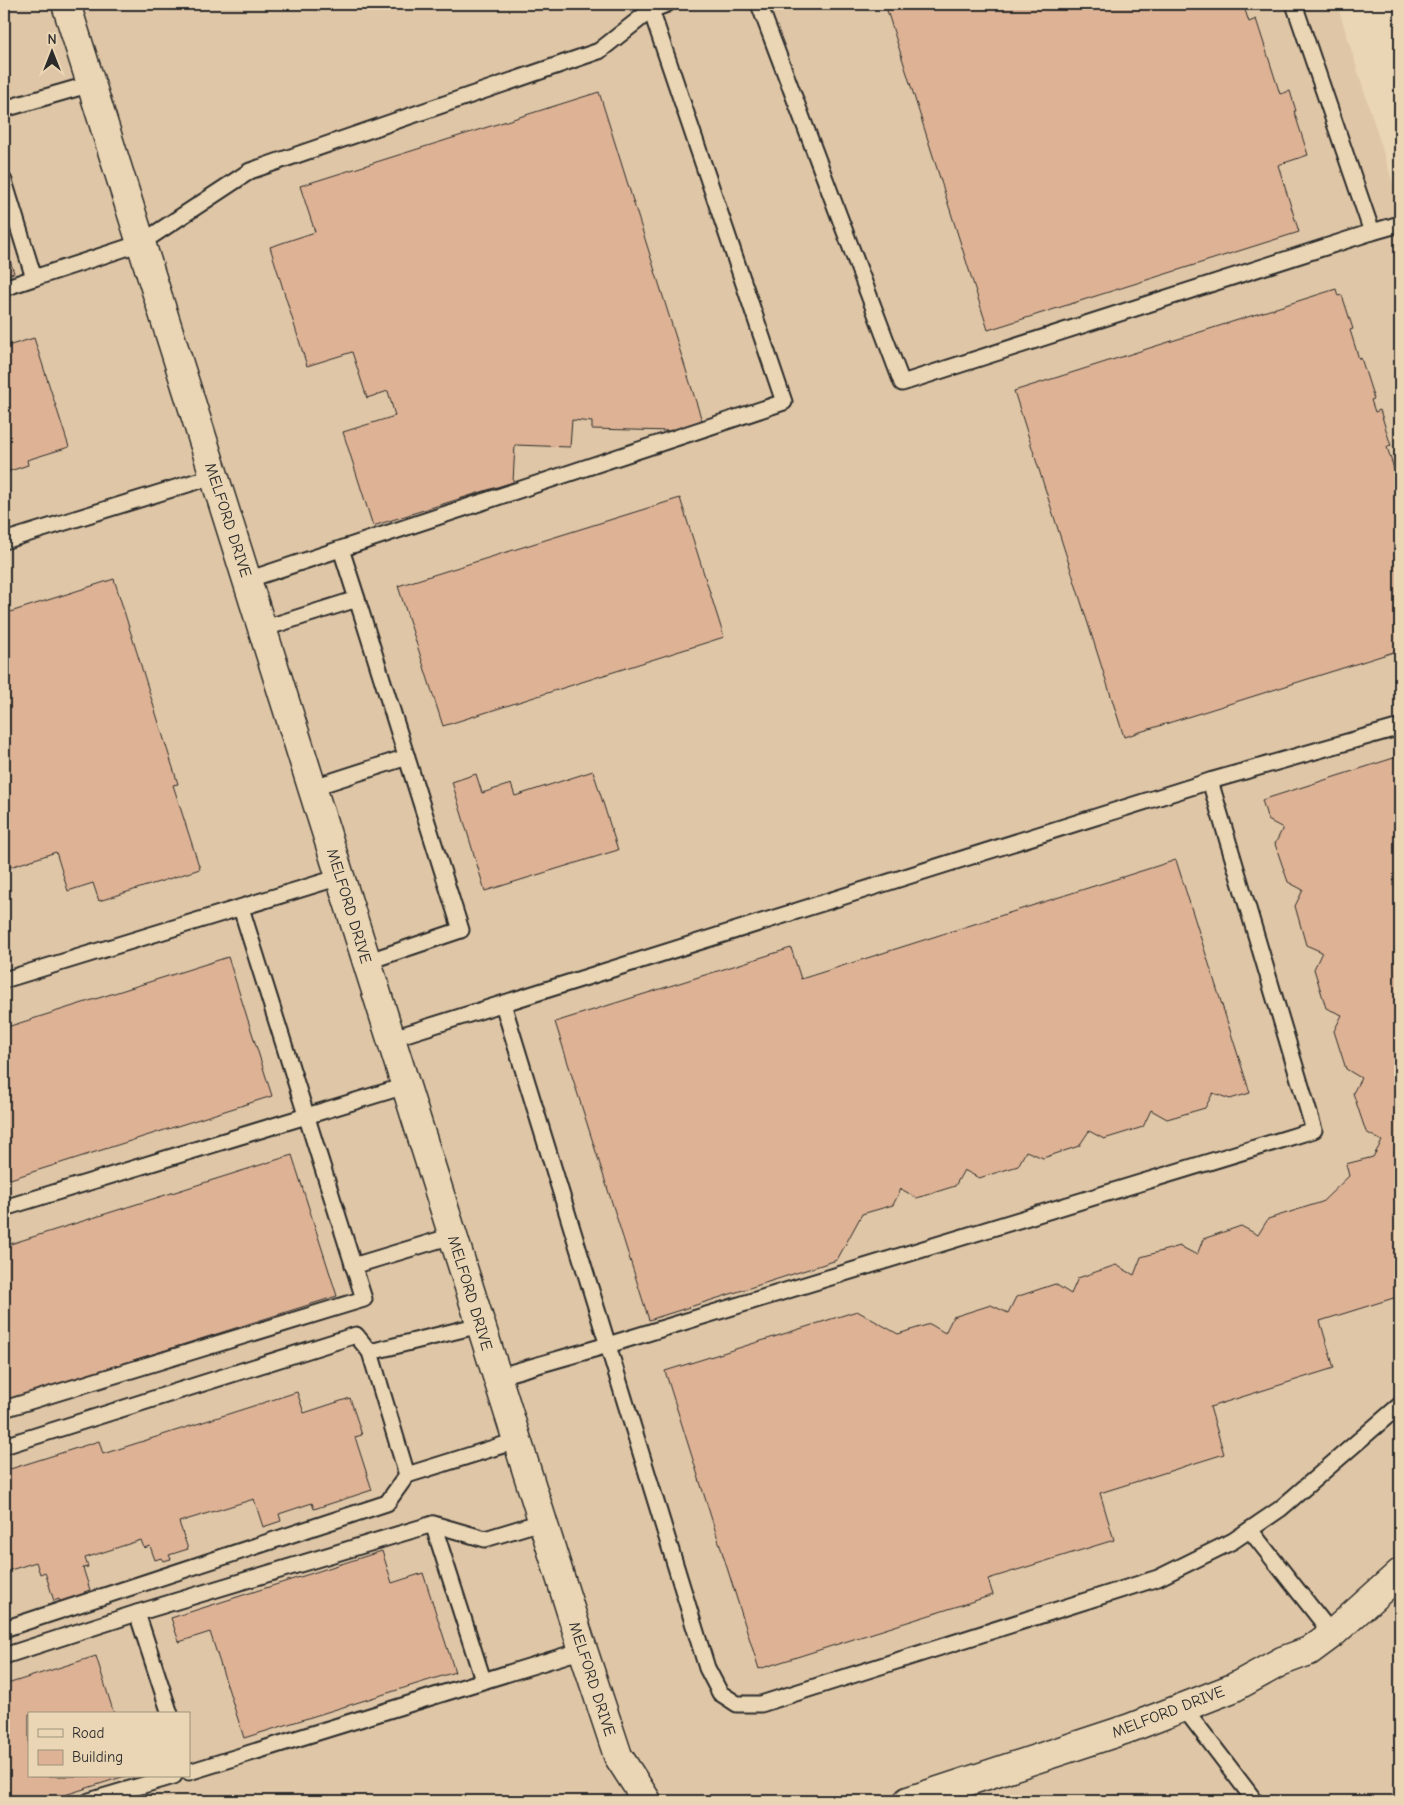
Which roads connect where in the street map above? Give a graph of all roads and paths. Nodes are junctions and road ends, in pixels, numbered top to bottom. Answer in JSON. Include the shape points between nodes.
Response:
{"nodes":[{"id":1,"x":66,"y":4,"type":"edge"},
{"id":2,"x":667,"y":4,"type":"edge"},
{"id":3,"x":759,"y":4,"type":"edge"},
{"id":4,"x":1294,"y":4,"type":"edge"},
{"id":5,"x":651,"y":10,"type":"junction"},
{"id":6,"x":91,"y":84,"type":"junction"},
{"id":7,"x":4,"y":109,"type":"edge"},
{"id":8,"x":4,"y":181,"type":"edge"},
{"id":9,"x":1400,"y":224,"type":"edge"},
{"id":10,"x":1372,"y":232,"type":"junction"},
{"id":11,"x":141,"y":243,"type":"junction"},
{"id":12,"x":34,"y":278,"type":"junction"},
{"id":13,"x":4,"y":288,"type":"edge"},
{"id":14,"x":214,"y":476,"type":"junction"},
{"id":15,"x":4,"y":541,"type":"edge"},
{"id":16,"x":341,"y":549,"type":"junction"},
{"id":17,"x":247,"y":580,"type":"junction"},
{"id":18,"x":357,"y":599,"type":"junction"},
{"id":19,"x":262,"y":629,"type":"junction"},
{"id":20,"x":1400,"y":726,"type":"edge"},
{"id":21,"x":407,"y":757,"type":"junction"},
{"id":22,"x":1210,"y":781,"type":"junction"},
{"id":23,"x":312,"y":788,"type":"junction"},
{"id":24,"x":340,"y":877,"type":"junction"},
{"id":25,"x":241,"y":908,"type":"junction"},
{"id":26,"x":366,"y":962,"type":"junction"},
{"id":27,"x":4,"y":980,"type":"edge"},
{"id":28,"x":503,"y":1004,"type":"junction"},
{"id":29,"x":390,"y":1039,"type":"junction"},
{"id":30,"x":405,"y":1086,"type":"junction"},
{"id":31,"x":306,"y":1116,"type":"junction"},
{"id":32,"x":4,"y":1208,"type":"edge"},
{"id":33,"x":452,"y":1236,"type":"junction"},
{"id":34,"x":353,"y":1266,"type":"junction"},
{"id":35,"x":480,"y":1325,"type":"junction"},
{"id":36,"x":608,"y":1344,"type":"junction"},
{"id":37,"x":370,"y":1352,"type":"junction"},
{"id":38,"x":496,"y":1377,"type":"junction"},
{"id":39,"x":1400,"y":1405,"type":"edge"},
{"id":40,"x":4,"y":1409,"type":"edge"},
{"id":41,"x":516,"y":1441,"type":"junction"},
{"id":42,"x":4,"y":1446,"type":"edge"},
{"id":43,"x":407,"y":1475,"type":"junction"},
{"id":44,"x":542,"y":1522,"type":"junction"},
{"id":45,"x":432,"y":1524,"type":"junction"},
{"id":46,"x":1250,"y":1530,"type":"junction"},
{"id":47,"x":1400,"y":1573,"type":"edge"},
{"id":48,"x":137,"y":1613,"type":"junction"},
{"id":49,"x":4,"y":1628,"type":"edge"},
{"id":50,"x":1332,"y":1634,"type":"junction"},
{"id":51,"x":582,"y":1650,"type":"junction"},
{"id":52,"x":4,"y":1656,"type":"edge"},
{"id":53,"x":483,"y":1680,"type":"junction"},
{"id":54,"x":1184,"y":1708,"type":"junction"},
{"id":55,"x":169,"y":1712,"type":"edge"},
{"id":56,"x":190,"y":1772,"type":"edge"},
{"id":57,"x":167,"y":1778,"type":"edge"},
{"id":58,"x":89,"y":1801,"type":"edge"},
{"id":59,"x":647,"y":1801,"type":"edge"},
{"id":60,"x":908,"y":1801,"type":"edge"},
{"id":61,"x":1255,"y":1801,"type":"edge"}],
"edges":[{"from":1,"to":6,"type":"street","name":"MELFORD DRIVE"},
{"from":2,"to":5,"type":"lane"},
{"from":3,"to":10,"type":"lane","via":[[902,384]]},
{"from":4,"to":10,"type":"lane"},
{"from":5,"to":11,"type":"lane","via":[[599,51],[250,171]]},
{"from":5,"to":16,"type":"lane","via":[[784,402]]},
{"from":6,"to":7,"type":"lane"},
{"from":6,"to":11,"type":"street","name":"MELFORD DRIVE"},
{"from":8,"to":12,"type":"lane"},
{"from":9,"to":10,"type":"lane"},
{"from":11,"to":12,"type":"lane"},
{"from":11,"to":14,"type":"street","name":"MELFORD DRIVE"},
{"from":12,"to":13,"type":"lane"},
{"from":14,"to":15,"type":"lane"},
{"from":14,"to":17,"type":"street","name":"MELFORD DRIVE"},
{"from":16,"to":17,"type":"lane"},
{"from":16,"to":18,"type":"lane"},
{"from":17,"to":19,"type":"street","name":"MELFORD DRIVE"},
{"from":18,"to":19,"type":"lane"},
{"from":18,"to":21,"type":"lane"},
{"from":19,"to":23,"type":"street","name":"MELFORD DRIVE"},
{"from":20,"to":22,"type":"lane"},
{"from":21,"to":23,"type":"lane"},
{"from":21,"to":26,"type":"lane","via":[[461,930]]},
{"from":22,"to":28,"type":"lane"},
{"from":22,"to":36,"type":"lane","via":[[1314,1130]]},
{"from":23,"to":24,"type":"street","name":"MELFORD DRIVE"},
{"from":24,"to":25,"type":"lane"},
{"from":24,"to":26,"type":"street","name":"MELFORD DRIVE"},
{"from":25,"to":27,"type":"lane"},
{"from":25,"to":31,"type":"lane"},
{"from":26,"to":29,"type":"street","name":"MELFORD DRIVE"},
{"from":28,"to":29,"type":"lane"},
{"from":28,"to":36,"type":"lane"},
{"from":29,"to":30,"type":"street","name":"MELFORD DRIVE"},
{"from":30,"to":31,"type":"lane"},
{"from":30,"to":33,"type":"street","name":"MELFORD DRIVE"},
{"from":31,"to":32,"type":"lane"},
{"from":31,"to":34,"type":"lane"},
{"from":33,"to":34,"type":"lane"},
{"from":33,"to":35,"type":"street","name":"MELFORD DRIVE"},
{"from":34,"to":40,"type":"lane","via":[[364,1299]]},
{"from":35,"to":37,"type":"lane"},
{"from":35,"to":38,"type":"street","name":"MELFORD DRIVE"},
{"from":36,"to":38,"type":"lane"},
{"from":36,"to":46,"type":"lane","via":[[707,1668],[720,1693],[737,1704],[762,1704],[1158,1578]]},
{"from":37,"to":42,"type":"lane","via":[[356,1335]]},
{"from":37,"to":43,"type":"lane"},
{"from":38,"to":41,"type":"street","name":"MELFORD DRIVE"},
{"from":39,"to":46,"type":"lane","via":[[1280,1509]]},
{"from":41,"to":43,"type":"lane"},
{"from":41,"to":44,"type":"street","name":"MELFORD DRIVE"},
{"from":43,"to":49,"type":"lane","via":[[387,1503]]},
{"from":44,"to":45,"type":"lane","via":[[485,1538]]},
{"from":44,"to":51,"type":"street","name":"MELFORD DRIVE"},
{"from":45,"to":48,"type":"lane"},
{"from":45,"to":53,"type":"lane"},
{"from":46,"to":50,"type":"lane"},
{"from":47,"to":50,"type":"street","name":"MELFORD DRIVE"},
{"from":48,"to":52,"type":"lane"},
{"from":48,"to":55,"type":"lane"},
{"from":50,"to":54,"type":"street","name":"MELFORD DRIVE","via":[[1309,1651]]},
{"from":51,"to":53,"type":"lane"},
{"from":51,"to":59,"type":"street","name":"MELFORD DRIVE","via":[[618,1756]]},
{"from":53,"to":56,"type":"lane"},
{"from":54,"to":60,"type":"street","name":"MELFORD DRIVE"},
{"from":54,"to":61,"type":"lane"},
{"from":57,"to":58,"type":"lane"}]}
